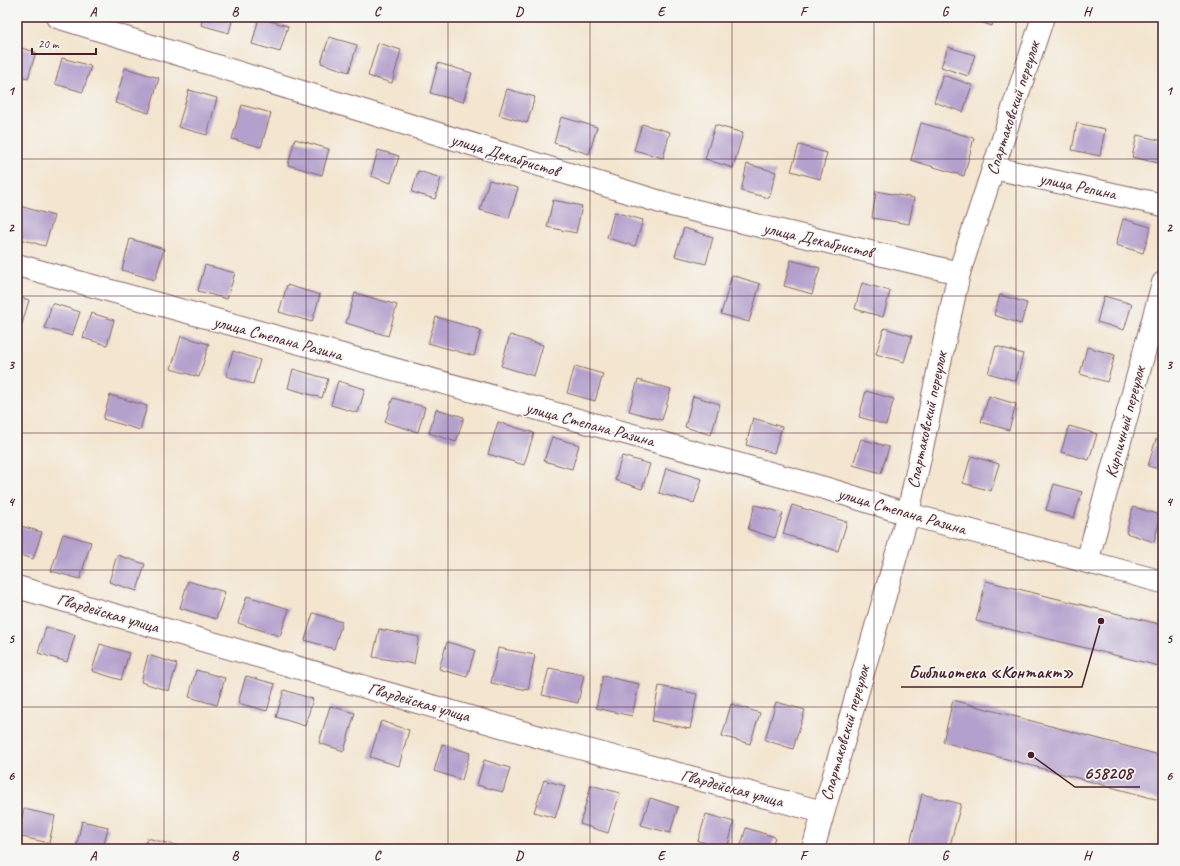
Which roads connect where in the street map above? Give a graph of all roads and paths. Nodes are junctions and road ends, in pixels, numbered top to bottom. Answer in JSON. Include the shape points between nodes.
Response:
{"nodes":[{"id":1,"x":57,"y":17,"type":"edge"},
{"id":2,"x":1043,"y":17,"type":"edge"},
{"id":3,"x":994,"y":168,"type":"junction"},
{"id":4,"x":1163,"y":205,"type":"edge"},
{"id":5,"x":17,"y":265,"type":"edge"},
{"id":6,"x":959,"y":273,"type":"junction"},
{"id":7,"x":1163,"y":283,"type":"edge"},
{"id":8,"x":908,"y":514,"type":"junction"},
{"id":9,"x":1087,"y":562,"type":"junction"},
{"id":10,"x":1163,"y":582,"type":"edge"},
{"id":11,"x":17,"y":587,"type":"edge"},
{"id":12,"x":823,"y":812,"type":"junction"},
{"id":13,"x":813,"y":849,"type":"edge"}],
"edges":[{"from":1,"to":6,"type":"street","name":"улица Декабристов","via":[[667,204]]},
{"from":2,"to":3,"type":"street","name":"Спартаковский переулок"},
{"from":3,"to":4,"type":"street","name":"улица Репина"},
{"from":3,"to":6,"type":"street","name":"Спартаковский переулок"},
{"from":5,"to":8,"type":"street","name":"улица Степана Разина","via":[[828,489]]},
{"from":6,"to":8,"type":"street","name":"Спартаковский переулок"},
{"from":7,"to":9,"type":"street","name":"Кирпичный переулок"},
{"from":8,"to":9,"type":"street","name":"улица Степана Разина"},
{"from":8,"to":12,"type":"street","name":"Спартаковский переулок"},
{"from":9,"to":10,"type":"street","name":"улица Степана Разина"},
{"from":11,"to":12,"type":"street","name":"Гвардейская улица","via":[[557,742]]},
{"from":12,"to":13,"type":"street","name":"Спартаковский переулок"}]}
